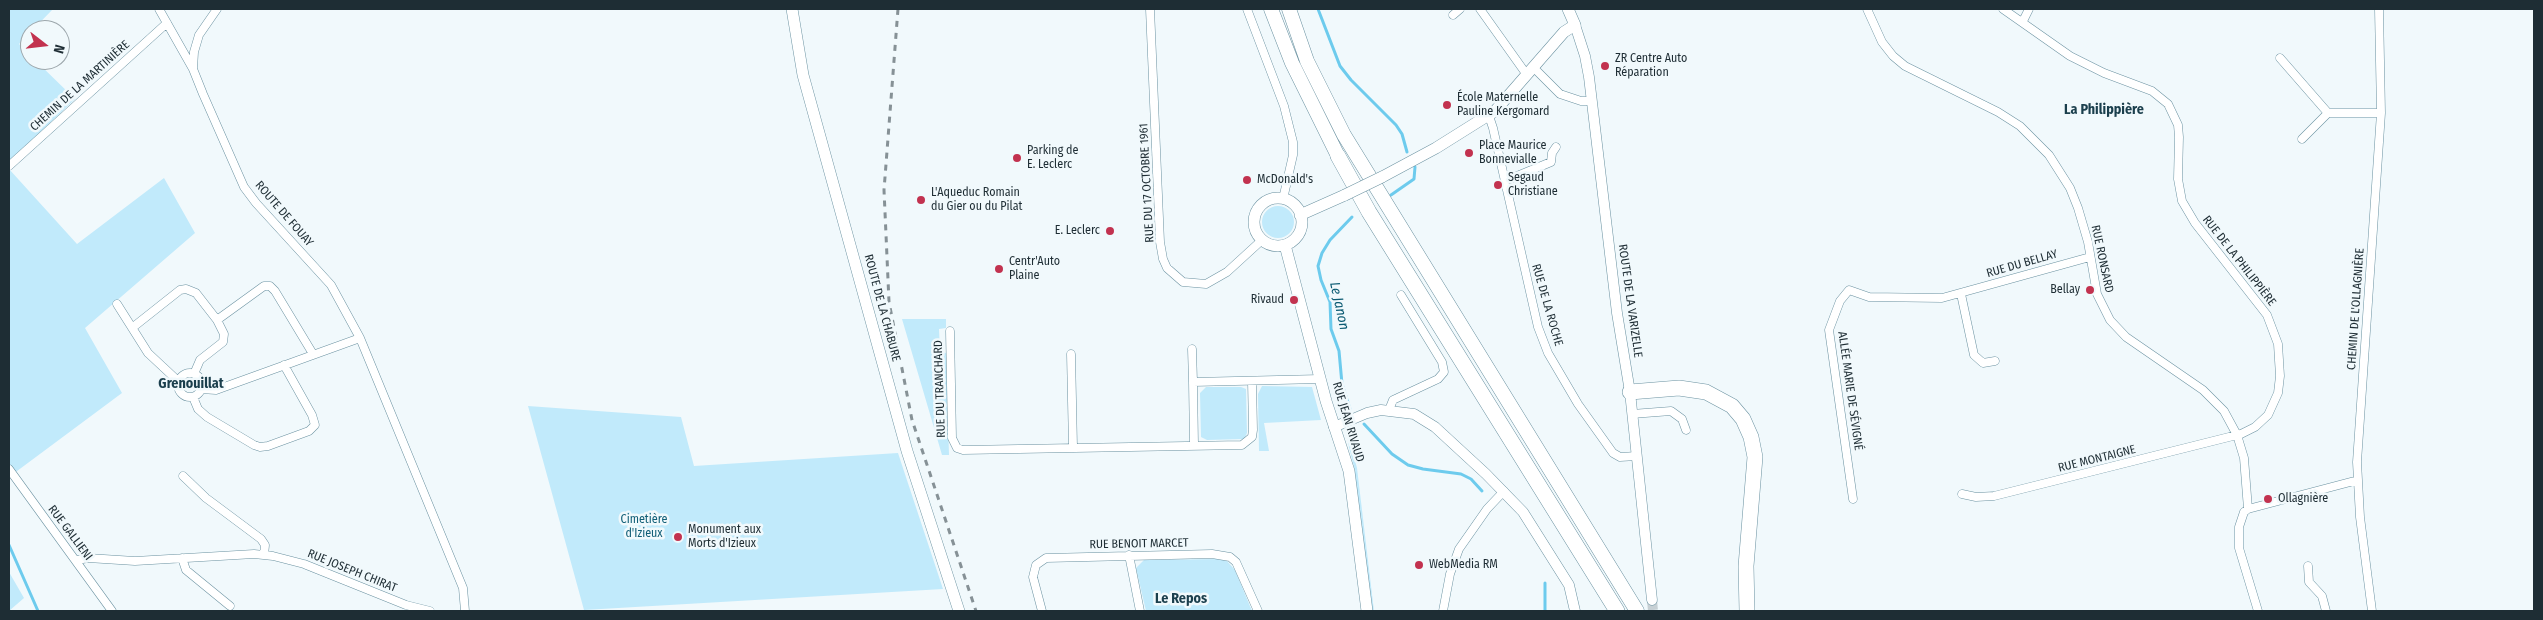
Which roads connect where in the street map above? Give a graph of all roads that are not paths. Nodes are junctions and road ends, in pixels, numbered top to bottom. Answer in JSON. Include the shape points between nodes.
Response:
{"nodes":[{"id":1,"x":159,"y":9,"type":"edge"},
{"id":2,"x":217,"y":9,"type":"edge"},
{"id":3,"x":792,"y":9,"type":"edge"},
{"id":4,"x":1150,"y":9,"type":"edge"},
{"id":5,"x":1247,"y":9,"type":"edge"},
{"id":6,"x":1271,"y":9,"type":"edge"},
{"id":7,"x":1289,"y":9,"type":"edge"},
{"id":8,"x":1460,"y":9,"type":"edge"},
{"id":9,"x":1480,"y":9,"type":"edge"},
{"id":10,"x":1568,"y":9,"type":"edge"},
{"id":11,"x":1867,"y":9,"type":"edge"},
{"id":12,"x":2003,"y":9,"type":"edge"},
{"id":13,"x":2029,"y":9,"type":"edge"},
{"id":14,"x":2379,"y":9,"type":"edge"},
{"id":15,"x":1453,"y":15,"type":"dead end"},
{"id":16,"x":2023,"y":22,"type":"junction"},
{"id":17,"x":167,"y":23,"type":"junction"},
{"id":18,"x":1574,"y":26,"type":"junction"},
{"id":19,"x":2280,"y":58,"type":"dead end"},
{"id":20,"x":194,"y":69,"type":"junction"},
{"id":21,"x":1533,"y":73,"type":"junction"},
{"id":22,"x":1592,"y":102,"type":"junction"},
{"id":23,"x":2328,"y":113,"type":"junction"},
{"id":24,"x":2381,"y":114,"type":"junction"},
{"id":25,"x":1488,"y":116,"type":"junction"},
{"id":26,"x":2302,"y":139,"type":"dead end"},
{"id":27,"x":1556,"y":147,"type":"dead end"},
{"id":28,"x":1338,"y":156,"type":"joint"},
{"id":29,"x":9,"y":166,"type":"edge"},
{"id":30,"x":1505,"y":181,"type":"junction"},
{"id":31,"x":1283,"y":199,"type":"junction"},
{"id":32,"x":1300,"y":215,"type":"junction"},
{"id":33,"x":1262,"y":240,"type":"junction"},
{"id":34,"x":1285,"y":245,"type":"junction"},
{"id":35,"x":2090,"y":257,"type":"junction"},
{"id":36,"x":1849,"y":290,"type":"joint"},
{"id":37,"x":1961,"y":294,"type":"junction"},
{"id":38,"x":1401,"y":295,"type":"dead end"},
{"id":39,"x":117,"y":304,"type":"dead end"},
{"id":40,"x":217,"y":320,"type":"junction"},
{"id":41,"x":132,"y":328,"type":"junction"},
{"id":42,"x":950,"y":331,"type":"dead end"},
{"id":43,"x":360,"y":338,"type":"junction"},
{"id":44,"x":1192,"y":349,"type":"dead end"},
{"id":45,"x":313,"y":354,"type":"junction"},
{"id":46,"x":1071,"y":354,"type":"dead end"},
{"id":47,"x":1995,"y":361,"type":"dead end"},
{"id":48,"x":284,"y":365,"type":"junction"},
{"id":49,"x":194,"y":374,"type":"junction"},
{"id":50,"x":1320,"y":379,"type":"junction"},
{"id":51,"x":178,"y":381,"type":"junction"},
{"id":52,"x":1252,"y":381,"type":"junction"},
{"id":53,"x":1193,"y":382,"type":"junction"},
{"id":54,"x":201,"y":389,"type":"junction"},
{"id":55,"x":1630,"y":392,"type":"junction"},
{"id":56,"x":193,"y":397,"type":"junction"},
{"id":57,"x":1389,"y":410,"type":"junction"},
{"id":58,"x":1632,"y":414,"type":"junction"},
{"id":59,"x":1334,"y":427,"type":"junction"},
{"id":60,"x":1686,"y":430,"type":"dead end"},
{"id":61,"x":2237,"y":435,"type":"junction"},
{"id":62,"x":1194,"y":445,"type":"junction"},
{"id":63,"x":1073,"y":447,"type":"junction"},
{"id":64,"x":1637,"y":456,"type":"junction"},
{"id":65,"x":9,"y":469,"type":"edge"},
{"id":66,"x":183,"y":476,"type":"dead end"},
{"id":67,"x":2358,"y":480,"type":"junction"},
{"id":68,"x":1504,"y":491,"type":"junction"},
{"id":69,"x":1962,"y":494,"type":"dead end"},
{"id":70,"x":1853,"y":499,"type":"dead end"},
{"id":71,"x":2248,"y":508,"type":"junction"},
{"id":72,"x":264,"y":555,"type":"junction"},
{"id":73,"x":1129,"y":556,"type":"junction"},
{"id":74,"x":182,"y":558,"type":"junction"},
{"id":75,"x":76,"y":560,"type":"junction"},
{"id":76,"x":2308,"y":566,"type":"dead end"},
{"id":77,"x":1652,"y":600,"type":"tunnel mouth"},
{"id":78,"x":230,"y":606,"type":"dead end"},
{"id":79,"x":112,"y":611,"type":"edge"},
{"id":80,"x":430,"y":611,"type":"edge"},
{"id":81,"x":465,"y":611,"type":"edge"},
{"id":82,"x":959,"y":611,"type":"edge"},
{"id":83,"x":1042,"y":611,"type":"edge"},
{"id":84,"x":1140,"y":611,"type":"edge"},
{"id":85,"x":1258,"y":611,"type":"edge"},
{"id":86,"x":1367,"y":611,"type":"edge"},
{"id":87,"x":1443,"y":611,"type":"edge"},
{"id":88,"x":1575,"y":611,"type":"edge"},
{"id":89,"x":1617,"y":611,"type":"edge"},
{"id":90,"x":1637,"y":611,"type":"edge"},
{"id":91,"x":1747,"y":611,"type":"edge"},
{"id":92,"x":2258,"y":611,"type":"edge"},
{"id":93,"x":2326,"y":611,"type":"edge"},
{"id":94,"x":2372,"y":611,"type":"edge"}],
"edges":[{"from":1,"to":17,"type":"street","name":"ROUTE DE FOUAY"},
{"from":2,"to":20,"type":"street","name":"ROUTE DE FOUAY","via":[[199,35]]},
{"from":3,"to":82,"type":"main road","name":"ROUTE DE LA CHABURE","via":[[803,76],[907,452]]},
{"from":4,"to":33,"type":"street","name":"RUE DU 17 OCTOBRE 1961","via":[[1160,234],[1165,263],[1183,282],[1206,284],[1227,272]]},
{"from":5,"to":31,"type":"street","via":[[1284,106],[1293,142],[1294,155]]},
{"from":6,"to":28,"type":"highway","via":[[1292,64]]},
{"from":7,"to":90,"type":"highway","via":[[1307,62],[1344,135]]},
{"from":8,"to":15,"type":"street"},
{"from":9,"to":21,"type":"street"},
{"from":10,"to":18,"type":"main road","name":"ROUTE DE LA VARIZELLE"},
{"from":11,"to":35,"type":"street","name":"RUE RONSARD","via":[[1882,42],[1899,61],[1998,112],[2020,126],[2049,155],[2070,188],[2085,227]]},
{"from":12,"to":16,"type":"street"},
{"from":13,"to":16,"type":"street"},
{"from":14,"to":24,"type":"street","name":"CHEMIN DE L'OLLAGNIÈRE"},
{"from":16,"to":61,"type":"street","name":"RUE DE LA PHILIPPIÈRE","via":[[2070,56],[2152,91],[2168,104],[2178,125],[2179,190],[2186,210],[2257,300],[2267,315],[2278,344],[2280,376],[2273,406],[2262,422]]},
{"from":17,"to":20,"type":"street","name":"ROUTE DE FOUAY"},
{"from":17,"to":29,"type":"street","name":"CHEMIN DE LA MARTINIÈRE"},
{"from":18,"to":21,"type":"main road","via":[[1564,32]]},
{"from":18,"to":22,"type":"street","name":"ROUTE DE LA VARIZELLE","via":[[1585,56]]},
{"from":19,"to":23,"type":"street"},
{"from":20,"to":43,"type":"street","name":"ROUTE DE FOUAY","via":[[244,186],[331,285]]},
{"from":21,"to":22,"type":"street","via":[[1560,94]]},
{"from":21,"to":25,"type":"main road"},
{"from":22,"to":55,"type":"street","name":"ROUTE DE LA VARIZELLE","via":[[1617,313]]},
{"from":23,"to":24,"type":"street"},
{"from":23,"to":26,"type":"street"},
{"from":24,"to":67,"type":"street","name":"CHEMIN DE L'OLLAGNIÈRE","via":[[2358,436]]},
{"from":25,"to":30,"type":"street"},
{"from":25,"to":32,"type":"main road","bridge":true,"via":[[1382,177]]},
{"from":27,"to":30,"type":"street","via":[[1551,162]]},
{"from":28,"to":89,"type":"highway","via":[[1369,212]]},
{"from":30,"to":64,"type":"street","name":"RUE DE LA ROCHE","via":[[1538,327],[1548,353],[1578,404],[1613,453]]},
{"from":31,"to":32,"type":"main road"},
{"from":31,"to":33,"type":"main road","via":[[1268,201],[1256,211],[1254,227]]},
{"from":32,"to":34,"type":"main road","via":[[1297,236]]},
{"from":33,"to":34,"type":"main road","via":[[1273,246]]},
{"from":34,"to":50,"type":"main road","name":"RUE JEAN RIVAUD"},
{"from":35,"to":37,"type":"street","name":"RUE DU BELLAY"},
{"from":35,"to":61,"type":"street","name":"RUE RONSARD","via":[[2097,294],[2116,328],[2214,399]]},
{"from":36,"to":37,"type":"street","name":"RUE DU BELLAY","via":[[1863,296],[1934,299]]},
{"from":36,"to":70,"type":"street","name":"ALLÉE MARIE DE SÉVIGNÉ","via":[[1840,301],[1829,330]]},
{"from":37,"to":47,"type":"street","via":[[1974,356],[1983,363]]},
{"from":38,"to":57,"type":"street","via":[[1442,362],[1444,372],[1438,380],[1393,400]]},
{"from":39,"to":41,"type":"street"},
{"from":40,"to":41,"type":"street","via":[[196,293],[186,289],[180,290]]},
{"from":40,"to":45,"type":"street","via":[[261,287],[270,286]]},
{"from":40,"to":49,"type":"street","via":[[224,334],[223,342],[200,360]]},
{"from":41,"to":51,"type":"street","via":[[148,353]]},
{"from":42,"to":63,"type":"street","name":"RUE DU TRANCHARD","via":[[952,438],[957,448],[1034,450]]},
{"from":43,"to":45,"type":"street"},
{"from":43,"to":81,"type":"street","name":"ROUTE DE FOUAY","via":[[463,588]]},
{"from":44,"to":53,"type":"street"},
{"from":45,"to":48,"type":"street"},
{"from":46,"to":63,"type":"street"},
{"from":48,"to":54,"type":"street","via":[[216,390]]},
{"from":48,"to":56,"type":"street","via":[[315,424],[309,431],[268,446],[257,447],[208,417],[198,409]]},
{"from":49,"to":51,"type":"street","via":[[186,373]]},
{"from":49,"to":54,"type":"street","via":[[201,382]]},
{"from":50,"to":52,"type":"street"},
{"from":50,"to":59,"type":"main road","name":"RUE JEAN RIVAUD"},
{"from":51,"to":56,"type":"street","via":[[181,394]]},
{"from":52,"to":53,"type":"street"},
{"from":52,"to":62,"type":"street","name":"RUE DU TRANCHARD","via":[[1253,430],[1248,443]]},
{"from":53,"to":62,"type":"street"},
{"from":54,"to":56,"type":"street"},
{"from":55,"to":58,"type":"street","name":"ROUTE DE LA VARIZELLE"},
{"from":55,"to":91,"type":"highway","via":[[1679,388],[1706,392],[1732,406],[1742,419],[1751,437],[1755,457],[1746,566]]},
{"from":57,"to":59,"type":"street","via":[[1367,413]]},
{"from":57,"to":68,"type":"street","via":[[1414,414],[1435,426]]},
{"from":58,"to":60,"type":"street","via":[[1671,411],[1682,419]]},
{"from":58,"to":64,"type":"street","name":"ROUTE DE LA VARIZELLE"},
{"from":59,"to":86,"type":"main road","name":"RUE JEAN RIVAUD","via":[[1352,489]]},
{"from":61,"to":69,"type":"street","name":"RUE MONTAIGNE","via":[[1994,496]]},
{"from":61,"to":71,"type":"street","name":"RUE RONSARD","via":[[2247,470]]},
{"from":62,"to":63,"type":"street","name":"RUE DU TRANCHARD"},
{"from":64,"to":77,"type":"street","name":"ROUTE DE LA VARIZELLE"},
{"from":65,"to":75,"type":"street","name":"RUE GALLIENI"},
{"from":66,"to":72,"type":"street","via":[[206,498],[261,539]]},
{"from":67,"to":71,"type":"street"},
{"from":67,"to":94,"type":"street","name":"CHEMIN DE L'OLLAGNIÈRE"},
{"from":68,"to":87,"type":"street","via":[[1459,549]]},
{"from":68,"to":88,"type":"street","via":[[1524,512],[1559,567],[1569,585]]},
{"from":71,"to":92,"type":"street","via":[[2241,518],[2239,548]]},
{"from":72,"to":74,"type":"street","name":"RUE JOSEPH CHIRAT"},
{"from":72,"to":80,"type":"street","name":"RUE JOSEPH CHIRAT","via":[[304,564],[400,603]]},
{"from":73,"to":83,"type":"street","name":"RUE BENOIT MARCET","via":[[1046,558],[1041,561],[1033,577]]},
{"from":73,"to":84,"type":"street"},
{"from":73,"to":85,"type":"street","name":"RUE BENOIT MARCET","via":[[1212,554],[1230,557],[1241,570]]},
{"from":74,"to":75,"type":"street","name":"RUE JOSEPH CHIRAT"},
{"from":74,"to":78,"type":"street","via":[[186,570]]},
{"from":75,"to":79,"type":"street","name":"RUE GALLIENI"},
{"from":76,"to":93,"type":"street","via":[[2309,582],[2322,596]]}]}
